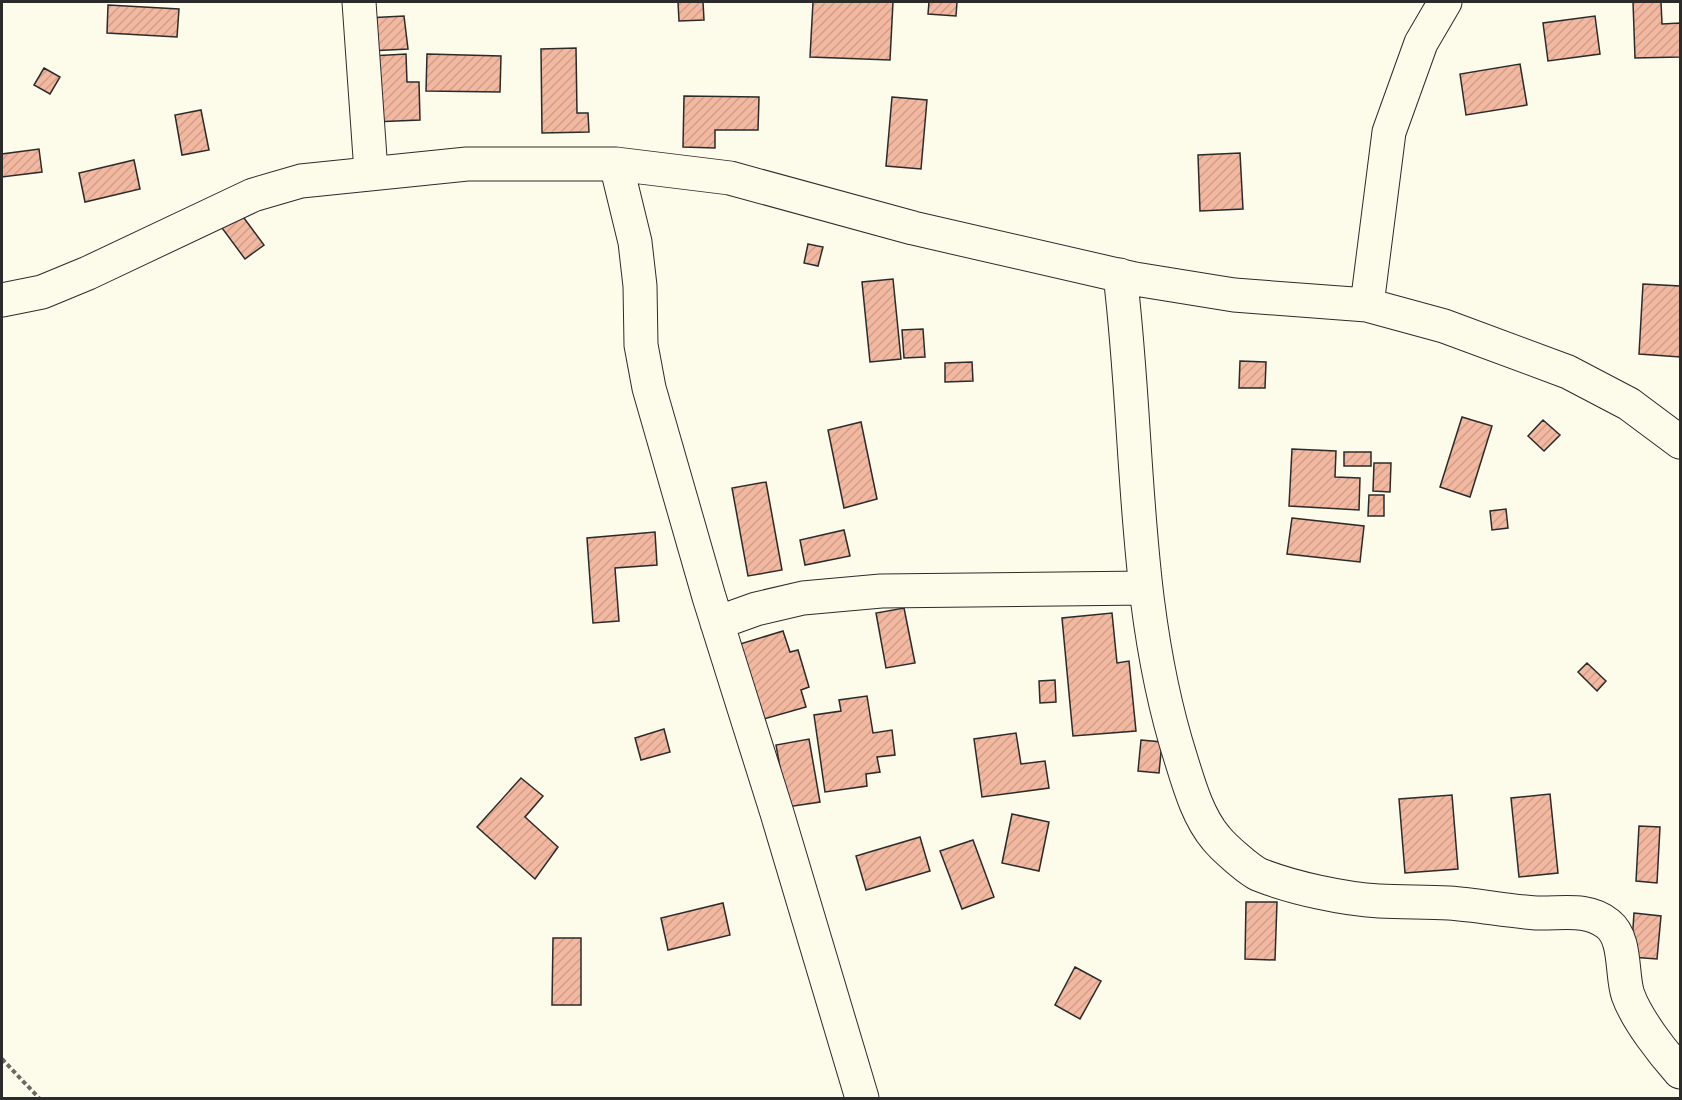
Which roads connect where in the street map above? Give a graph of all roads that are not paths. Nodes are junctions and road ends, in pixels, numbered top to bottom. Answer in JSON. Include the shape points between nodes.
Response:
{"nodes":[{"id":1,"x":359,"y":2,"type":"edge"},
{"id":2,"x":1445,"y":2,"type":"edge"},
{"id":3,"x":616,"y":164,"type":"junction"},
{"id":4,"x":370,"y":172,"type":"junction"},
{"id":5,"x":1120,"y":275,"type":"junction"},
{"id":6,"x":2,"y":300,"type":"edge"},
{"id":7,"x":1367,"y":305,"type":"junction"},
{"id":8,"x":1680,"y":442,"type":"edge"},
{"id":9,"x":1146,"y":588,"type":"junction"},
{"id":10,"x":717,"y":623,"type":"junction"},
{"id":11,"x":1680,"y":1072,"type":"edge"},
{"id":12,"x":862,"y":1098,"type":"edge"}],
"edges":[{"from":1,"to":4,"type":"street"},
{"from":2,"to":7,"type":"street","via":[[1421,43],[1389,132]]},
{"from":3,"to":4,"type":"street","via":[[467,164]]},
{"from":3,"to":5,"type":"street","via":[[730,178],[913,228]]},
{"from":3,"to":10,"type":"street","via":[[635,242],[641,345],[649,388]]},
{"from":4,"to":6,"type":"street","via":[[300,181],[253,195],[88,273],[42,292]]},
{"from":5,"to":7,"type":"street","via":[[1234,295]]},
{"from":5,"to":9,"type":"street"},
{"from":7,"to":8,"type":"street","via":[[1444,326],[1568,372],[1629,404]]},
{"from":9,"to":10,"type":"street","via":[[881,591],[803,598]]},
{"from":9,"to":11,"type":"street","via":[[1166,714],[1192,793],[1215,838],[1257,874],[1316,890],[1376,901],[1450,903],[1597,916],[1612,927],[1621,950],[1628,996]]},
{"from":10,"to":12,"type":"street"}]}
